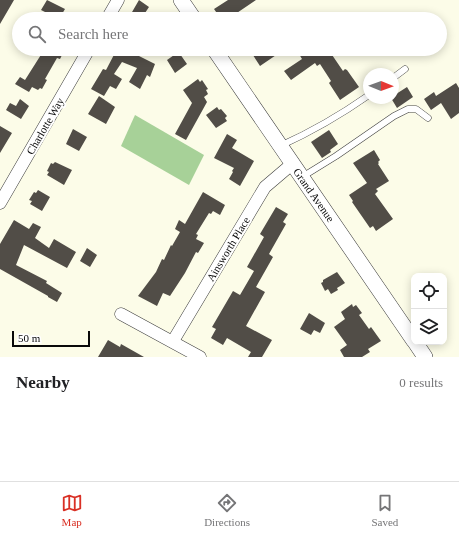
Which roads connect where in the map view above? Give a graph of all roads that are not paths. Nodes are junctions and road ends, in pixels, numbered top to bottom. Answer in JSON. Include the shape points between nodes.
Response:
{"nodes":[{"id":1,"x":118,"y":0,"type":"edge"},
{"id":2,"x":181,"y":0,"type":"edge"},
{"id":3,"x":111,"y":12,"type":"edge"},
{"id":4,"x":189,"y":12,"type":"edge"},
{"id":5,"x":85,"y":56,"type":"edge"},
{"id":6,"x":219,"y":56,"type":"edge"},
{"id":7,"x":405,"y":69,"type":"dead end"},
{"id":8,"x":399,"y":74,"type":"edge"},
{"id":9,"x":363,"y":99,"type":"edge"},
{"id":10,"x":428,"y":118,"type":"dead end"},
{"id":11,"x":280,"y":146,"type":"junction"},
{"id":12,"x":292,"y":164,"type":"junction"},
{"id":13,"x":302,"y":177,"type":"junction"},
{"id":14,"x":0,"y":203,"type":"edge"},
{"id":15,"x":121,"y":314,"type":"dead end"},
{"id":16,"x":411,"y":338,"type":"edge"},
{"id":17,"x":173,"y":341,"type":"junction"},
{"id":18,"x":416,"y":345,"type":"edge"},
{"id":19,"x":200,"y":357,"type":"edge"},
{"id":20,"x":425,"y":357,"type":"edge"}],
"edges":[{"from":1,"to":3,"type":"street"},
{"from":2,"to":4,"type":"street"},
{"from":5,"to":14,"type":"street","name":"Charlotte Way"},
{"from":6,"to":11,"type":"street","name":"Grand Avenue"},
{"from":7,"to":8,"type":"lane"},
{"from":9,"to":11,"type":"lane"},
{"from":10,"to":13,"type":"lane","via":[[416,110],[408,109]]},
{"from":11,"to":12,"type":"street","name":"Grand Avenue"},
{"from":12,"to":13,"type":"street","name":"Grand Avenue"},
{"from":12,"to":17,"type":"street","name":"Ainsworth Place","via":[[265,187]]},
{"from":13,"to":16,"type":"street","name":"Grand Avenue"},
{"from":15,"to":17,"type":"street"},
{"from":17,"to":19,"type":"street"},
{"from":18,"to":20,"type":"street","name":"Grand Avenue"}]}
